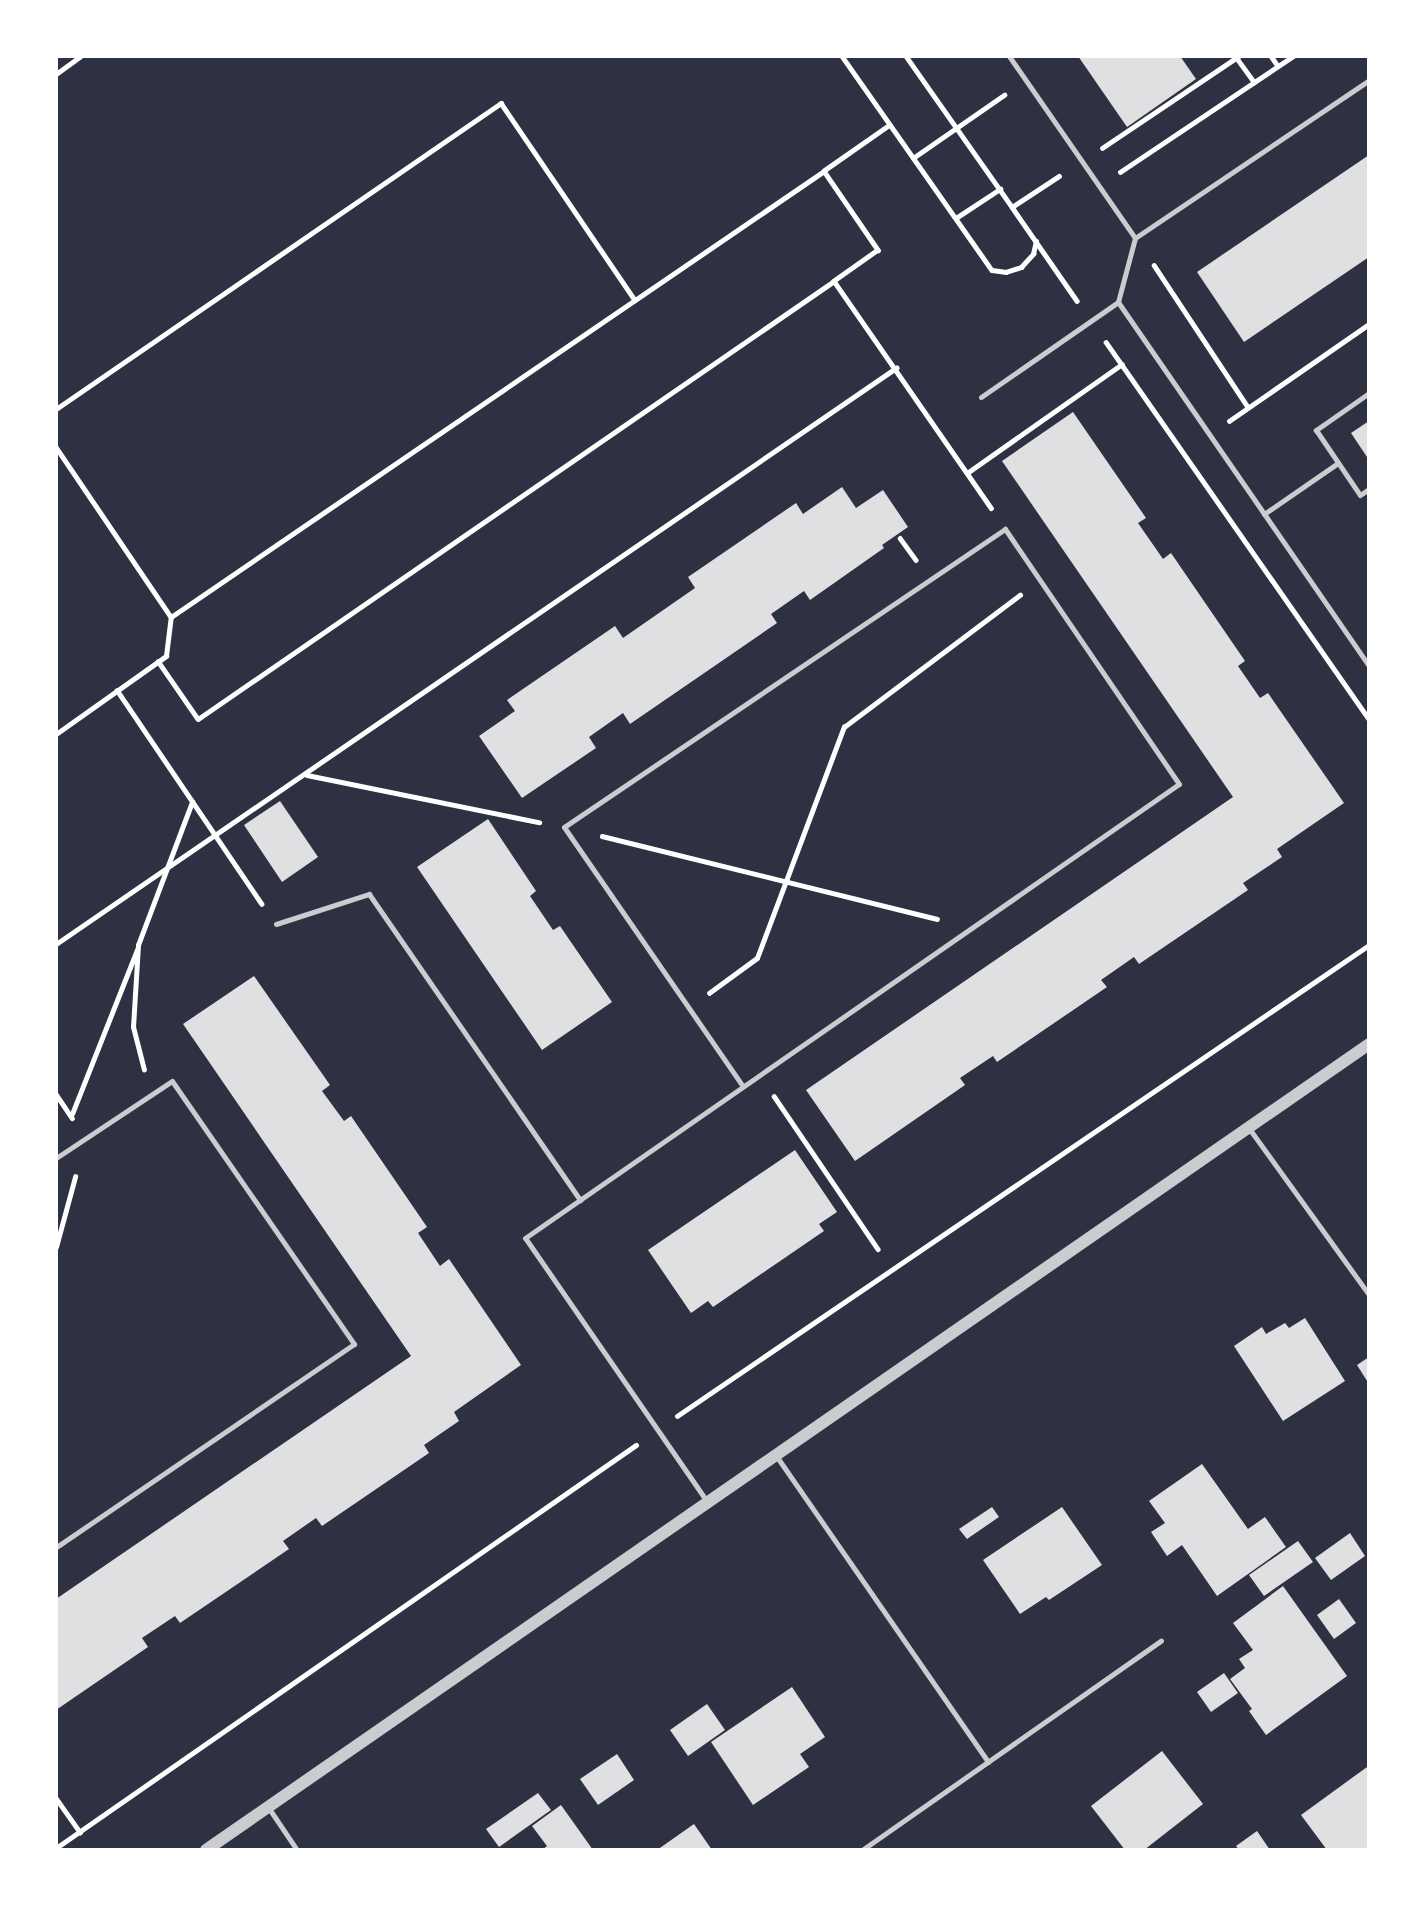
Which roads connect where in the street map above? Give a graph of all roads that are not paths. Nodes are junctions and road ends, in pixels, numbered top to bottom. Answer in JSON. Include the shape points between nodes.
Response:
{"nodes":[{"id":1,"x":1009,"y":56,"type":"edge"},
{"id":2,"x":1369,"y":80,"type":"edge"},
{"id":3,"x":1135,"y":238,"type":"junction"},
{"id":4,"x":1118,"y":302,"type":"junction"},
{"id":5,"x":1369,"y":393,"type":"edge"},
{"id":6,"x":981,"y":397,"type":"dead end"},
{"id":7,"x":1338,"y":463,"type":"junction"},
{"id":8,"x":1369,"y":489,"type":"edge"},
{"id":9,"x":1264,"y":513,"type":"junction"},
{"id":10,"x":1369,"y":666,"type":"edge"},
{"id":11,"x":276,"y":924,"type":"road end"},
{"id":12,"x":1369,"y":1044,"type":"edge"},
{"id":13,"x":742,"y":1085,"type":"junction"},
{"id":14,"x":1248,"y":1127,"type":"junction"},
{"id":15,"x":56,"y":1158,"type":"edge"},
{"id":16,"x":580,"y":1200,"type":"junction"},
{"id":17,"x":1369,"y":1295,"type":"edge"},
{"id":18,"x":774,"y":1453,"type":"junction"},
{"id":19,"x":706,"y":1500,"type":"junction"},
{"id":20,"x":56,"y":1547,"type":"edge"},
{"id":21,"x":1161,"y":1641,"type":"dead end"},
{"id":22,"x":988,"y":1762,"type":"junction"},
{"id":23,"x":268,"y":1807,"type":"junction"},
{"id":24,"x":205,"y":1850,"type":"edge"},
{"id":25,"x":298,"y":1850,"type":"edge"},
{"id":26,"x":862,"y":1850,"type":"edge"}],
"edges":[{"from":1,"to":3,"type":"lane"},
{"from":2,"to":3,"type":"lane"},
{"from":3,"to":4,"type":"lane"},
{"from":4,"to":6,"type":"lane"},
{"from":4,"to":9,"type":"lane"},
{"from":5,"to":7,"type":"lane","via":[[1316,430]]},
{"from":7,"to":8,"type":"lane","via":[[1360,495]]},
{"from":7,"to":9,"type":"lane"},
{"from":9,"to":10,"type":"lane"},
{"from":11,"to":16,"type":"lane","via":[[369,894]]},
{"from":12,"to":14,"type":"street"},
{"from":13,"to":13,"type":"lane","via":[[564,827],[1005,529],[1179,784]]},
{"from":13,"to":16,"type":"lane"},
{"from":14,"to":17,"type":"lane"},
{"from":14,"to":18,"type":"street"},
{"from":15,"to":20,"type":"lane","via":[[172,1081],[354,1344]]},
{"from":16,"to":19,"type":"lane","via":[[525,1238]]},
{"from":18,"to":19,"type":"street"},
{"from":18,"to":22,"type":"lane"},
{"from":19,"to":23,"type":"street"},
{"from":21,"to":22,"type":"lane"},
{"from":22,"to":26,"type":"lane"},
{"from":23,"to":24,"type":"street"},
{"from":23,"to":25,"type":"lane"}]}
